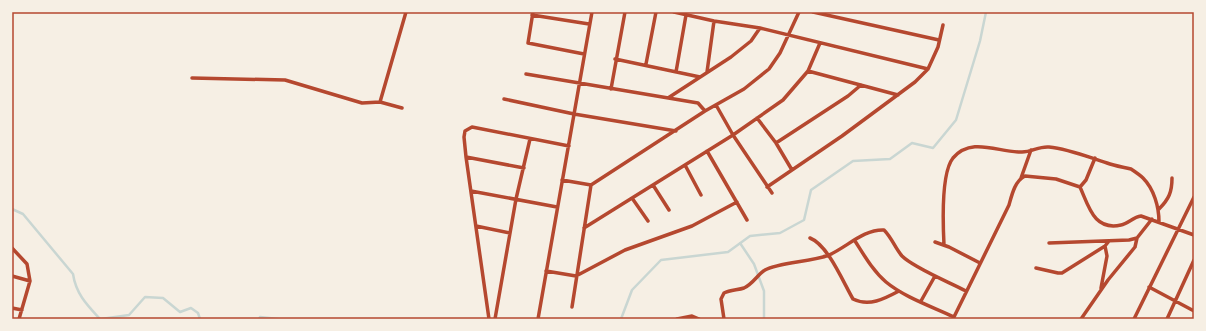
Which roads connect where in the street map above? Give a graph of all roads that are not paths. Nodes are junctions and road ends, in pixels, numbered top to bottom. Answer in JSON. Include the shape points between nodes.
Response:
{"nodes":[{"id":1,"x":406,"y":12,"type":"edge"},
{"id":2,"x":592,"y":12,"type":"edge"},
{"id":3,"x":625,"y":12,"type":"edge"},
{"id":4,"x":656,"y":12,"type":"edge"},
{"id":5,"x":674,"y":12,"type":"edge"},
{"id":6,"x":799,"y":12,"type":"edge"},
{"id":7,"x":813,"y":12,"type":"edge"},
{"id":8,"x":532,"y":14,"type":"edge"},
{"id":9,"x":686,"y":15,"type":"junction"},
{"id":10,"x":714,"y":22,"type":"junction"},
{"id":11,"x":589,"y":24,"type":"junction"},
{"id":12,"x":943,"y":25,"type":"dead end"},
{"id":13,"x":760,"y":28,"type":"junction"},
{"id":14,"x":788,"y":35,"type":"junction"},
{"id":15,"x":940,"y":40,"type":"junction"},
{"id":16,"x":820,"y":43,"type":"junction"},
{"id":17,"x":584,"y":54,"type":"junction"},
{"id":18,"x":615,"y":59,"type":"junction"},
{"id":19,"x":646,"y":64,"type":"junction"},
{"id":20,"x":928,"y":69,"type":"junction"},
{"id":21,"x":808,"y":71,"type":"junction"},
{"id":22,"x":676,"y":72,"type":"junction"},
{"id":23,"x":707,"y":72,"type":"junction"},
{"id":24,"x":526,"y":74,"type":"dead end"},
{"id":25,"x":701,"y":77,"type":"junction"},
{"id":26,"x":192,"y":78,"type":"dead end"},
{"id":27,"x":579,"y":82,"type":"junction"},
{"id":28,"x":861,"y":85,"type":"junction"},
{"id":29,"x":610,"y":89,"type":"junction"},
{"id":30,"x":898,"y":95,"type":"junction"},
{"id":31,"x":668,"y":98,"type":"junction"},
{"id":32,"x":504,"y":99,"type":"dead end"},
{"id":33,"x":380,"y":102,"type":"junction"},
{"id":34,"x":716,"y":105,"type":"junction"},
{"id":35,"x":402,"y":108,"type":"dead end"},
{"id":36,"x":705,"y":111,"type":"junction"},
{"id":37,"x":574,"y":114,"type":"junction"},
{"id":38,"x":757,"y":118,"type":"junction"},
{"id":39,"x":676,"y":131,"type":"junction"},
{"id":40,"x":733,"y":135,"type":"junction"},
{"id":41,"x":530,"y":139,"type":"junction"},
{"id":42,"x":776,"y":143,"type":"junction"},
{"id":43,"x":569,"y":146,"type":"junction"},
{"id":44,"x":1031,"y":150,"type":"junction"},
{"id":45,"x":707,"y":151,"type":"junction"},
{"id":46,"x":466,"y":157,"type":"junction"},
{"id":47,"x":1095,"y":158,"type":"junction"},
{"id":48,"x":685,"y":165,"type":"junction"},
{"id":49,"x":524,"y":168,"type":"junction"},
{"id":50,"x":792,"y":170,"type":"junction"},
{"id":51,"x":1021,"y":178,"type":"junction"},
{"id":52,"x":1172,"y":178,"type":"dead end"},
{"id":53,"x":562,"y":180,"type":"junction"},
{"id":54,"x":591,"y":185,"type":"junction"},
{"id":55,"x":653,"y":185,"type":"junction"},
{"id":56,"x":767,"y":187,"type":"junction"},
{"id":57,"x":1080,"y":187,"type":"junction"},
{"id":58,"x":471,"y":191,"type":"junction"},
{"id":59,"x":772,"y":193,"type":"dead end"},
{"id":60,"x":701,"y":195,"type":"dead end"},
{"id":61,"x":1194,"y":197,"type":"edge"},
{"id":62,"x":632,"y":198,"type":"junction"},
{"id":63,"x":516,"y":199,"type":"junction"},
{"id":64,"x":738,"y":202,"type":"junction"},
{"id":65,"x":557,"y":207,"type":"junction"},
{"id":66,"x":1159,"y":209,"type":"junction"},
{"id":67,"x":669,"y":210,"type":"dead end"},
{"id":68,"x":1152,"y":219,"type":"junction"},
{"id":69,"x":747,"y":220,"type":"dead end"},
{"id":70,"x":648,"y":221,"type":"dead end"},
{"id":71,"x":1159,"y":222,"type":"junction"},
{"id":72,"x":476,"y":226,"type":"junction"},
{"id":73,"x":584,"y":228,"type":"junction"},
{"id":74,"x":1179,"y":230,"type":"junction"},
{"id":75,"x":510,"y":233,"type":"junction"},
{"id":76,"x":1194,"y":235,"type":"edge"},
{"id":77,"x":810,"y":238,"type":"dead end"},
{"id":78,"x":1137,"y":238,"type":"junction"},
{"id":79,"x":855,"y":241,"type":"junction"},
{"id":80,"x":1109,"y":241,"type":"junction"},
{"id":81,"x":935,"y":242,"type":"dead end"},
{"id":82,"x":1049,"y":243,"type":"dead end"},
{"id":83,"x":944,"y":245,"type":"junction"},
{"id":84,"x":1105,"y":246,"type":"junction"},
{"id":85,"x":12,"y":248,"type":"edge"},
{"id":86,"x":828,"y":256,"type":"junction"},
{"id":87,"x":1194,"y":260,"type":"edge"},
{"id":88,"x":980,"y":263,"type":"junction"},
{"id":89,"x":1036,"y":268,"type":"dead end"},
{"id":90,"x":546,"y":271,"type":"junction"},
{"id":91,"x":12,"y":276,"type":"edge"},
{"id":92,"x":576,"y":276,"type":"junction"},
{"id":93,"x":935,"y":276,"type":"junction"},
{"id":94,"x":30,"y":281,"type":"junction"},
{"id":95,"x":1149,"y":287,"type":"junction"},
{"id":96,"x":1101,"y":290,"type":"junction"},
{"id":97,"x":899,"y":291,"type":"junction"},
{"id":98,"x":966,"y":291,"type":"junction"},
{"id":99,"x":1176,"y":301,"type":"junction"},
{"id":100,"x":922,"y":302,"type":"junction"},
{"id":101,"x":572,"y":307,"type":"dead end"},
{"id":102,"x":12,"y":308,"type":"edge"},
{"id":103,"x":22,"y":310,"type":"junction"},
{"id":104,"x":1194,"y":311,"type":"edge"},
{"id":105,"x":954,"y":318,"type":"edge"},
{"id":106,"x":19,"y":319,"type":"edge"},
{"id":107,"x":489,"y":319,"type":"edge"},
{"id":108,"x":495,"y":319,"type":"edge"},
{"id":109,"x":538,"y":319,"type":"edge"},
{"id":110,"x":677,"y":319,"type":"edge"},
{"id":111,"x":700,"y":319,"type":"edge"},
{"id":112,"x":724,"y":319,"type":"edge"},
{"id":113,"x":1081,"y":319,"type":"edge"},
{"id":114,"x":1134,"y":319,"type":"edge"},
{"id":115,"x":1167,"y":319,"type":"edge"}],
"edges":[{"from":1,"to":33,"type":"street"},
{"from":2,"to":11,"type":"street"},
{"from":3,"to":18,"type":"street"},
{"from":4,"to":19,"type":"street"},
{"from":5,"to":9,"type":"street"},
{"from":6,"to":14,"type":"street"},
{"from":7,"to":15,"type":"street"},
{"from":8,"to":11,"type":"street"},
{"from":8,"to":17,"type":"street","via":[[528,43]]},
{"from":9,"to":10,"type":"street"},
{"from":9,"to":22,"type":"street"},
{"from":10,"to":13,"type":"street"},
{"from":10,"to":23,"type":"street"},
{"from":11,"to":17,"type":"street"},
{"from":12,"to":15,"type":"street"},
{"from":13,"to":14,"type":"street"},
{"from":13,"to":23,"type":"street","via":[[744,47]]},
{"from":14,"to":16,"type":"street"},
{"from":14,"to":34,"type":"street","via":[[780,54],[769,69],[744,89]]},
{"from":15,"to":20,"type":"street"},
{"from":16,"to":20,"type":"street"},
{"from":16,"to":21,"type":"street"},
{"from":17,"to":27,"type":"street"},
{"from":18,"to":19,"type":"street"},
{"from":18,"to":29,"type":"street"},
{"from":19,"to":22,"type":"street"},
{"from":20,"to":30,"type":"street"},
{"from":21,"to":28,"type":"street"},
{"from":21,"to":38,"type":"street","via":[[783,100]]},
{"from":22,"to":25,"type":"street"},
{"from":23,"to":25,"type":"street"},
{"from":24,"to":27,"type":"street"},
{"from":25,"to":31,"type":"street"},
{"from":26,"to":33,"type":"street","via":[[285,80],[362,103]]},
{"from":27,"to":29,"type":"street"},
{"from":27,"to":37,"type":"street"},
{"from":28,"to":30,"type":"street"},
{"from":28,"to":42,"type":"street"},
{"from":29,"to":31,"type":"street"},
{"from":30,"to":50,"type":"street"},
{"from":31,"to":36,"type":"street","via":[[698,103]]},
{"from":32,"to":37,"type":"street"},
{"from":33,"to":35,"type":"street"},
{"from":34,"to":36,"type":"street"},
{"from":34,"to":40,"type":"street"},
{"from":36,"to":39,"type":"street"},
{"from":37,"to":39,"type":"street"},
{"from":37,"to":43,"type":"street"},
{"from":38,"to":40,"type":"street"},
{"from":38,"to":42,"type":"street"},
{"from":39,"to":54,"type":"street"},
{"from":40,"to":45,"type":"street"},
{"from":40,"to":56,"type":"street"},
{"from":41,"to":43,"type":"street"},
{"from":41,"to":46,"type":"street","via":[[472,127],[465,131]]},
{"from":41,"to":49,"type":"street"},
{"from":42,"to":50,"type":"street"},
{"from":43,"to":53,"type":"street"},
{"from":44,"to":47,"type":"street","via":[[1049,147]]},
{"from":44,"to":51,"type":"street"},
{"from":44,"to":83,"type":"street","via":[[1022,152],[972,146],[953,158],[945,187]]},
{"from":45,"to":48,"type":"street"},
{"from":45,"to":64,"type":"street"},
{"from":46,"to":49,"type":"street"},
{"from":46,"to":58,"type":"street"},
{"from":47,"to":57,"type":"street","via":[[1086,180]]},
{"from":47,"to":66,"type":"street","via":[[1132,169],[1143,178]]},
{"from":48,"to":55,"type":"street"},
{"from":48,"to":60,"type":"street"},
{"from":49,"to":63,"type":"street"},
{"from":50,"to":56,"type":"street"},
{"from":51,"to":57,"type":"street","via":[[1035,176],[1056,179]]},
{"from":51,"to":88,"type":"street"},
{"from":52,"to":66,"type":"street","via":[[1172,191]]},
{"from":53,"to":54,"type":"street"},
{"from":53,"to":65,"type":"street"},
{"from":54,"to":73,"type":"street"},
{"from":55,"to":62,"type":"street"},
{"from":55,"to":67,"type":"street"},
{"from":56,"to":59,"type":"street"},
{"from":57,"to":68,"type":"street","via":[[1097,221],[1103,225],[1123,225],[1141,216]]},
{"from":58,"to":63,"type":"street"},
{"from":58,"to":72,"type":"street"},
{"from":61,"to":74,"type":"street"},
{"from":62,"to":70,"type":"street"},
{"from":62,"to":73,"type":"street"},
{"from":63,"to":65,"type":"street"},
{"from":63,"to":75,"type":"street"},
{"from":64,"to":69,"type":"street"},
{"from":64,"to":92,"type":"street","via":[[692,226],[624,250]]},
{"from":65,"to":90,"type":"street"},
{"from":66,"to":71,"type":"street"},
{"from":68,"to":71,"type":"street"},
{"from":68,"to":78,"type":"street"},
{"from":71,"to":74,"type":"street"},
{"from":72,"to":75,"type":"street"},
{"from":72,"to":107,"type":"street"},
{"from":73,"to":92,"type":"street"},
{"from":74,"to":76,"type":"street"},
{"from":74,"to":95,"type":"street"},
{"from":75,"to":108,"type":"street"},
{"from":77,"to":86,"type":"street","via":[[816,241]]},
{"from":78,"to":80,"type":"street"},
{"from":78,"to":96,"type":"street","via":[[1135,247]]},
{"from":79,"to":86,"type":"street"},
{"from":79,"to":93,"type":"street","via":[[876,230],[884,230],[902,256]]},
{"from":79,"to":97,"type":"street","via":[[878,274]]},
{"from":80,"to":82,"type":"street"},
{"from":80,"to":84,"type":"street"},
{"from":81,"to":83,"type":"street"},
{"from":83,"to":88,"type":"street"},
{"from":84,"to":89,"type":"street","via":[[1062,273]]},
{"from":84,"to":96,"type":"street","via":[[1107,256]]},
{"from":85,"to":94,"type":"street","via":[[27,264]]},
{"from":86,"to":97,"type":"street","via":[[853,299],[868,303],[882,300]]},
{"from":86,"to":112,"type":"street","via":[[765,270],[744,288],[724,293],[721,299]]},
{"from":87,"to":99,"type":"street"},
{"from":88,"to":98,"type":"street"},
{"from":90,"to":92,"type":"street"},
{"from":90,"to":109,"type":"street"},
{"from":91,"to":94,"type":"street"},
{"from":92,"to":101,"type":"street"},
{"from":93,"to":98,"type":"street"},
{"from":93,"to":100,"type":"street"},
{"from":94,"to":103,"type":"street"},
{"from":95,"to":99,"type":"street"},
{"from":95,"to":114,"type":"street"},
{"from":96,"to":113,"type":"street"},
{"from":97,"to":100,"type":"street"},
{"from":98,"to":105,"type":"street"},
{"from":99,"to":104,"type":"street"},
{"from":99,"to":115,"type":"street"},
{"from":100,"to":105,"type":"street"},
{"from":102,"to":103,"type":"street"},
{"from":103,"to":106,"type":"street"},
{"from":110,"to":111,"type":"street","via":[[692,316]]}]}
